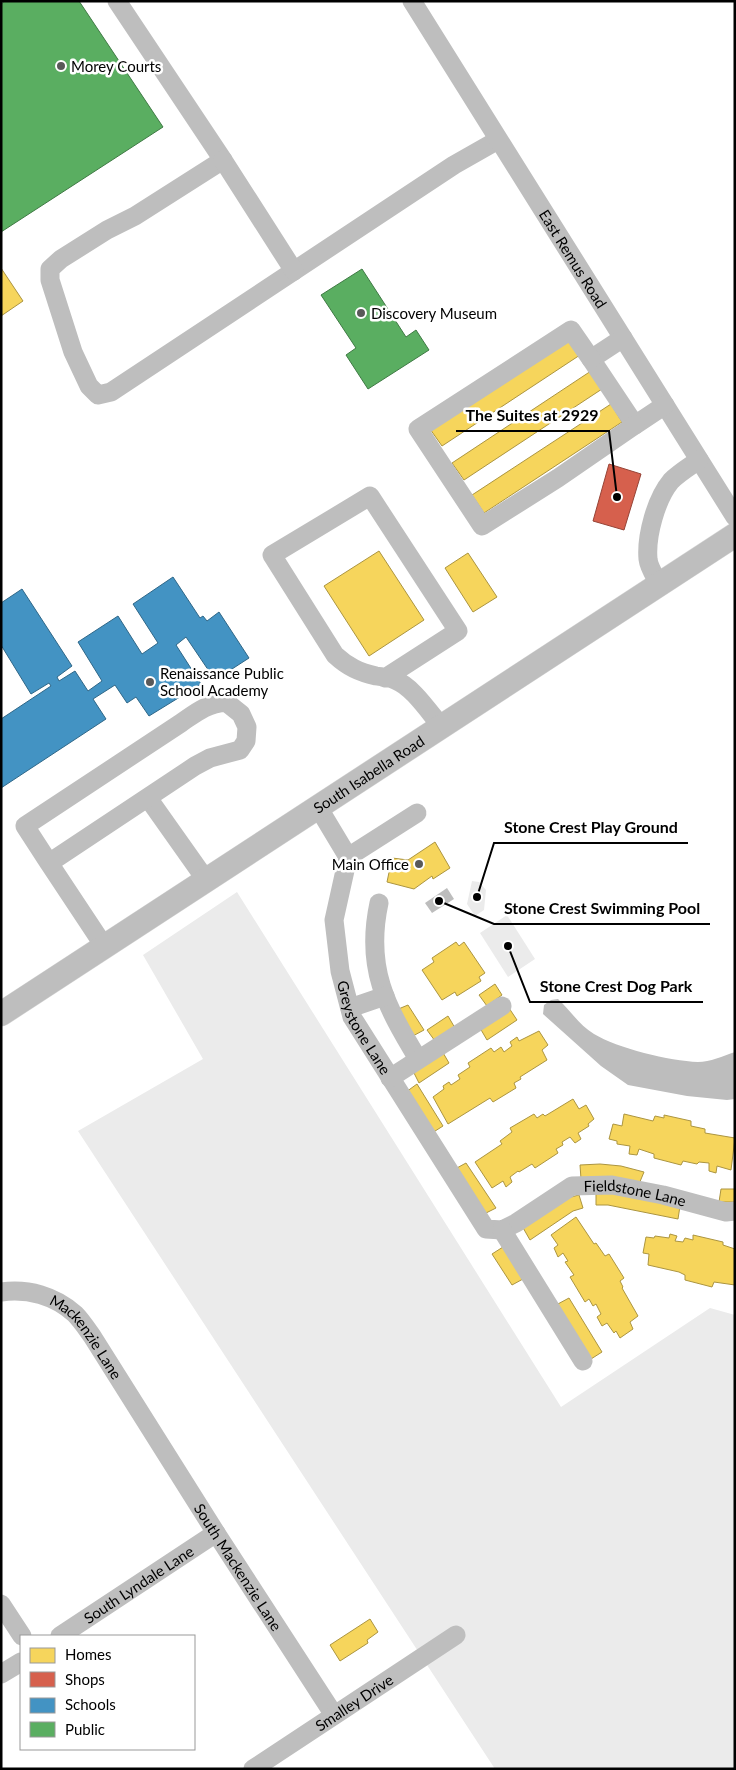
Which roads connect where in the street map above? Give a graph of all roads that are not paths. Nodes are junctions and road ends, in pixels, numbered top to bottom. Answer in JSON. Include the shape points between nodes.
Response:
{"nodes":[{"id":1,"x":117,"y":1,"type":"edge"},
{"id":2,"x":412,"y":1,"type":"edge"},
{"id":3,"x":498,"y":140,"type":"junction"},
{"id":4,"x":222,"y":160,"type":"junction"},
{"id":5,"x":294,"y":270,"type":"junction"},
{"id":6,"x":623,"y":338,"type":"junction"},
{"id":7,"x":591,"y":359,"type":"junction"},
{"id":8,"x":665,"y":405,"type":"junction"},
{"id":9,"x":634,"y":425,"type":"junction"},
{"id":10,"x":699,"y":460,"type":"junction"},
{"id":11,"x":735,"y":517,"type":"edge"},
{"id":12,"x":735,"y":535,"type":"edge"},
{"id":13,"x":659,"y":584,"type":"junction"},
{"id":14,"x":385,"y":678,"type":"junction"},
{"id":15,"x":441,"y":726,"type":"junction"},
{"id":16,"x":148,"y":798,"type":"junction"},
{"id":17,"x":318,"y":806,"type":"junction"},
{"id":18,"x":417,"y":813,"type":"dead end"},
{"id":19,"x":348,"y":857,"type":"junction"},
{"id":20,"x":49,"y":863,"type":"junction"},
{"id":21,"x":206,"y":880,"type":"junction"},
{"id":22,"x":379,"y":904,"type":"dead end"},
{"id":23,"x":104,"y":946,"type":"junction"},
{"id":24,"x":384,"y":996,"type":"junction"},
{"id":25,"x":502,"y":1006,"type":"dead end"},
{"id":26,"x":350,"y":1008,"type":"junction"},
{"id":27,"x":1,"y":1014,"type":"edge"},
{"id":28,"x":418,"y":1059,"type":"junction"},
{"id":29,"x":390,"y":1078,"type":"junction"},
{"id":30,"x":735,"y":1211,"type":"edge"},
{"id":31,"x":494,"y":1229,"type":"junction"},
{"id":32,"x":1,"y":1292,"type":"edge"},
{"id":33,"x":583,"y":1361,"type":"dead end"},
{"id":34,"x":145,"y":1420,"type":"joint"},
{"id":35,"x":216,"y":1533,"type":"junction"},
{"id":36,"x":1,"y":1604,"type":"edge"},
{"id":37,"x":21,"y":1635,"type":"edge"},
{"id":38,"x":62,"y":1635,"type":"edge"},
{"id":39,"x":456,"y":1635,"type":"dead end"},
{"id":40,"x":20,"y":1663,"type":"edge"},
{"id":41,"x":1,"y":1674,"type":"edge"},
{"id":42,"x":334,"y":1715,"type":"junction"},
{"id":43,"x":253,"y":1769,"type":"edge"}],
"edges":[{"from":1,"to":4,"type":"street"},
{"from":2,"to":3,"type":"street","name":"East Remus Road"},
{"from":3,"to":5,"type":"street","via":[[454,165]]},
{"from":3,"to":6,"type":"street","name":"East Remus Road"},
{"from":4,"to":5,"type":"street"},
{"from":4,"to":5,"type":"street","via":[[136,216],[61,259],[50,269],[50,280],[73,352],[89,386],[98,394],[111,392]]},
{"from":6,"to":7,"type":"street"},
{"from":6,"to":8,"type":"street","name":"East Remus Road"},
{"from":7,"to":9,"type":"street"},
{"from":7,"to":9,"type":"street","via":[[572,330],[418,429],[482,526],[574,468]]},
{"from":8,"to":9,"type":"street"},
{"from":8,"to":10,"type":"street","name":"East Remus Road"},
{"from":10,"to":11,"type":"street","name":"East Remus Road"},
{"from":10,"to":13,"type":"street","via":[[680,473],[660,498],[648,538],[648,561]]},
{"from":12,"to":13,"type":"main road","name":"South Isabella Road"},
{"from":13,"to":15,"type":"main road","name":"South Isabella Road"},
{"from":14,"to":14,"type":"street","via":[[357,671],[335,655],[272,555],[370,496],[458,631]]},
{"from":14,"to":15,"type":"street","via":[[407,686]]},
{"from":15,"to":17,"type":"main road","name":"South Isabella Road"},
{"from":16,"to":20,"type":"street"},
{"from":16,"to":20,"type":"street","via":[[210,758],[240,750],[246,741],[247,727],[241,714],[226,702],[200,709],[25,826]]},
{"from":16,"to":21,"type":"street"},
{"from":17,"to":19,"type":"street"},
{"from":17,"to":21,"type":"main road","name":"South Isabella Road"},
{"from":18,"to":19,"type":"street"},
{"from":19,"to":26,"type":"street","name":"Greystone Lane","via":[[334,920],[340,971]]},
{"from":20,"to":23,"type":"street"},
{"from":21,"to":23,"type":"main road","name":"South Isabella Road"},
{"from":22,"to":24,"type":"street","via":[[374,948]]},
{"from":23,"to":27,"type":"main road","name":"South Isabella Road"},
{"from":24,"to":26,"type":"street"},
{"from":24,"to":28,"type":"street"},
{"from":25,"to":28,"type":"street"},
{"from":26,"to":29,"type":"street","name":"Greystone Lane","via":[[352,1018]]},
{"from":28,"to":29,"type":"street"},
{"from":29,"to":31,"type":"street","name":"Greystone Lane"},
{"from":30,"to":31,"type":"street","name":"Fieldstone Lane","via":[[726,1212],[612,1185],[572,1186],[516,1223]]},
{"from":31,"to":33,"type":"street","name":"Greystone Lane"},
{"from":32,"to":34,"type":"street","name":"Mackenzie Lane","via":[[32,1292],[58,1302],[76,1315]]},
{"from":34,"to":35,"type":"street","name":"South Mackenzie Lane"},
{"from":35,"to":38,"type":"street","name":"South Lyndale Lane"},
{"from":35,"to":42,"type":"street","name":"South Mackenzie Lane"},
{"from":36,"to":37,"type":"street"},
{"from":39,"to":42,"type":"street","name":"Smalley Drive"},
{"from":40,"to":41,"type":"street"},
{"from":42,"to":43,"type":"street","name":"Smalley Drive"}]}
